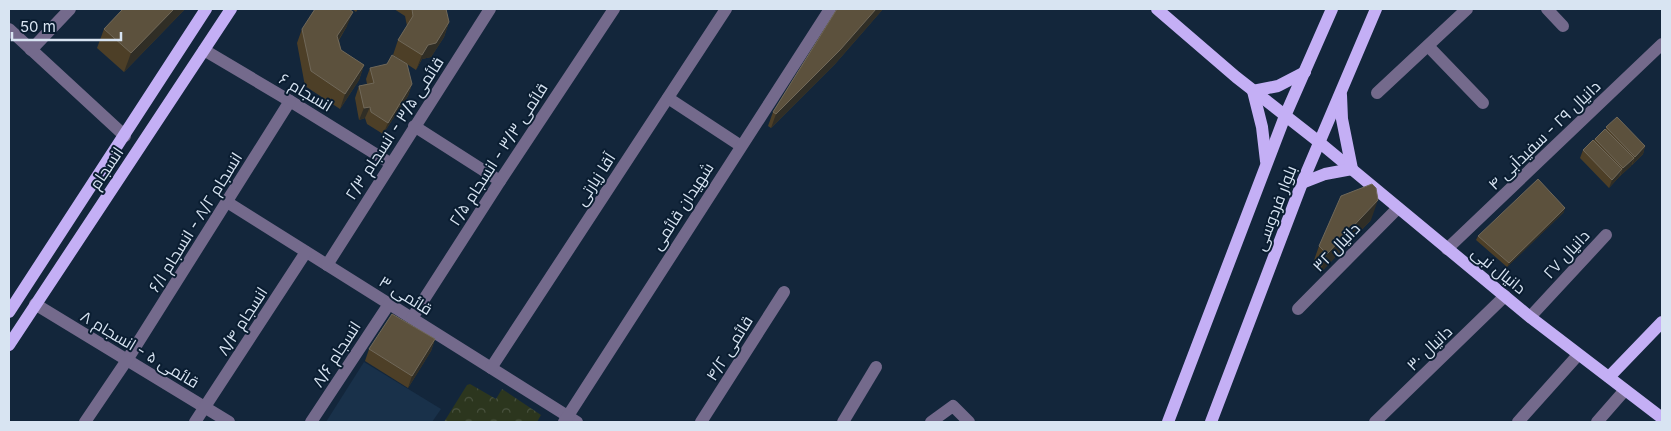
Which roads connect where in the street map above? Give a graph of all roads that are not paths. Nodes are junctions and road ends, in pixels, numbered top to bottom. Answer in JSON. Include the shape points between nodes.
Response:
{"nodes":[{"id":1,"x":70,"y":9,"type":"edge"},
{"id":2,"x":206,"y":9,"type":"edge"},
{"id":3,"x":230,"y":9,"type":"edge"},
{"id":4,"x":490,"y":9,"type":"edge"},
{"id":5,"x":614,"y":9,"type":"edge"},
{"id":6,"x":726,"y":9,"type":"edge"},
{"id":7,"x":830,"y":9,"type":"edge"},
{"id":8,"x":1157,"y":9,"type":"edge"},
{"id":9,"x":1332,"y":9,"type":"edge"},
{"id":10,"x":1376,"y":9,"type":"edge"},
{"id":11,"x":1467,"y":9,"type":"edge"},
{"id":12,"x":1547,"y":9,"type":"edge"},
{"id":13,"x":1563,"y":26,"type":"dead end"},
{"id":14,"x":9,"y":28,"type":"edge"},
{"id":15,"x":1662,"y":44,"type":"edge"},
{"id":16,"x":1428,"y":46,"type":"junction"},
{"id":17,"x":31,"y":50,"type":"junction"},
{"id":18,"x":204,"y":50,"type":"junction"},
{"id":19,"x":1305,"y":72,"type":"junction"},
{"id":20,"x":1342,"y":90,"type":"junction"},
{"id":21,"x":1253,"y":91,"type":"junction"},
{"id":22,"x":1377,"y":93,"type":"dead end"},
{"id":23,"x":668,"y":98,"type":"junction"},
{"id":24,"x":290,"y":101,"type":"junction"},
{"id":25,"x":1484,"y":103,"type":"dead end"},
{"id":26,"x":1285,"y":116,"type":"junction"},
{"id":27,"x":414,"y":126,"type":"junction"},
{"id":28,"x":125,"y":136,"type":"junction"},
{"id":29,"x":1320,"y":142,"type":"junction"},
{"id":30,"x":740,"y":146,"type":"junction"},
{"id":31,"x":390,"y":163,"type":"junction"},
{"id":32,"x":1267,"y":164,"type":"junction"},
{"id":33,"x":1352,"y":169,"type":"junction"},
{"id":34,"x":500,"y":181,"type":"junction"},
{"id":35,"x":1302,"y":183,"type":"junction"},
{"id":36,"x":227,"y":202,"type":"junction"},
{"id":37,"x":1398,"y":208,"type":"junction"},
{"id":38,"x":1606,"y":234,"type":"dead end"},
{"id":39,"x":1447,"y":249,"type":"junction"},
{"id":40,"x":306,"y":252,"type":"junction"},
{"id":41,"x":327,"y":265,"type":"junction"},
{"id":42,"x":784,"y":292,"type":"dead end"},
{"id":43,"x":1505,"y":296,"type":"junction"},
{"id":44,"x":35,"y":304,"type":"junction"},
{"id":45,"x":389,"y":304,"type":"junction"},
{"id":46,"x":1298,"y":309,"type":"dead end"},
{"id":47,"x":9,"y":312,"type":"edge"},
{"id":48,"x":1530,"y":317,"type":"junction"},
{"id":49,"x":412,"y":318,"type":"junction"},
{"id":50,"x":1662,"y":322,"type":"edge"},
{"id":51,"x":9,"y":345,"type":"edge"},
{"id":52,"x":1578,"y":355,"type":"junction"},
{"id":53,"x":127,"y":360,"type":"junction"},
{"id":54,"x":876,"y":367,"type":"dead end"},
{"id":55,"x":491,"y":368,"type":"junction"},
{"id":56,"x":1609,"y":378,"type":"junction"},
{"id":57,"x":1625,"y":390,"type":"junction"},
{"id":58,"x":205,"y":408,"type":"junction"},
{"id":59,"x":1662,"y":418,"type":"edge"},
{"id":60,"x":569,"y":420,"type":"edge"},
{"id":61,"x":85,"y":422,"type":"edge"},
{"id":62,"x":196,"y":422,"type":"edge"},
{"id":63,"x":229,"y":422,"type":"edge"},
{"id":64,"x":311,"y":422,"type":"edge"},
{"id":65,"x":701,"y":422,"type":"edge"},
{"id":66,"x":843,"y":422,"type":"edge"},
{"id":67,"x":931,"y":422,"type":"edge"},
{"id":68,"x":969,"y":422,"type":"edge"},
{"id":69,"x":1168,"y":422,"type":"edge"},
{"id":70,"x":1210,"y":422,"type":"edge"},
{"id":71,"x":1375,"y":422,"type":"edge"},
{"id":72,"x":1518,"y":422,"type":"edge"},
{"id":73,"x":1597,"y":422,"type":"edge"}],
"edges":[{"from":1,"to":17,"type":"street"},
{"from":2,"to":28,"type":"main road","name":"انسجام"},
{"from":3,"to":18,"type":"main road","name":"انسجام"},
{"from":4,"to":27,"type":"street","name":"قائمی ۳/۵ - انسجام ۲/۳"},
{"from":5,"to":34,"type":"street","name":"قائمی ۳/۳ - انسجام ۲/۵"},
{"from":6,"to":23,"type":"street","name":"آقا زیارتی"},
{"from":7,"to":30,"type":"street","name":"شهیدان قائمی"},
{"from":8,"to":21,"type":"main road","name":"دانیال نبی"},
{"from":9,"to":19,"type":"main road","name":"بلوار فردوسی"},
{"from":10,"to":20,"type":"main road","name":"بلوار فردوسی"},
{"from":11,"to":16,"type":"street"},
{"from":12,"to":13,"type":"street"},
{"from":14,"to":17,"type":"street"},
{"from":15,"to":39,"type":"street","name":"دانیال ۲۹ - سفیدآبی ۴"},
{"from":16,"to":22,"type":"street"},
{"from":16,"to":25,"type":"street"},
{"from":17,"to":28,"type":"street"},
{"from":18,"to":24,"type":"street","name":"انسجام ۶"},
{"from":18,"to":44,"type":"main road","name":"انسجام"},
{"from":19,"to":21,"type":"main road","via":[[1278,86]]},
{"from":19,"to":26,"type":"main road","name":"بلوار فردوسی"},
{"from":20,"to":29,"type":"main road","name":"بلوار فردوسی"},
{"from":20,"to":33,"type":"main road","via":[[1342,119]]},
{"from":21,"to":26,"type":"main road","name":"دانیال نبی"},
{"from":21,"to":32,"type":"main road"},
{"from":23,"to":30,"type":"street"},
{"from":23,"to":55,"type":"street","name":"آقا زیارتی"},
{"from":24,"to":31,"type":"street","name":"انسجام ۶"},
{"from":24,"to":36,"type":"street","name":"انسجام ۸/۲ - انسجام ۶/۱"},
{"from":26,"to":29,"type":"main road","name":"دانیال نبی"},
{"from":26,"to":32,"type":"main road","name":"بلوار فردوسی"},
{"from":27,"to":31,"type":"street","name":"قائمی ۳/۵ - انسجام ۲/۳"},
{"from":27,"to":34,"type":"street"},
{"from":28,"to":47,"type":"main road","name":"انسجام"},
{"from":29,"to":33,"type":"main road","name":"دانیال نبی"},
{"from":29,"to":35,"type":"main road","name":"بلوار فردوسی"},
{"from":30,"to":60,"type":"street","name":"شهیدان قائمی"},
{"from":31,"to":41,"type":"street","name":"قائمی ۳/۵ - انسجام ۲/۳"},
{"from":32,"to":69,"type":"main road","name":"بلوار فردوسی"},
{"from":33,"to":35,"type":"main road"},
{"from":33,"to":37,"type":"main road","name":"دانیال نبی"},
{"from":34,"to":49,"type":"street","name":"قائمی ۳/۳ - انسجام ۲/۵"},
{"from":35,"to":70,"type":"main road","name":"بلوار فردوسی"},
{"from":36,"to":40,"type":"street","name":"قائمی ۳"},
{"from":36,"to":53,"type":"street","name":"انسجام ۸/۲ - انسجام ۶/۱"},
{"from":37,"to":39,"type":"main road","name":"دانیال نبی"},
{"from":37,"to":46,"type":"street","name":"دانیال ۳۲"},
{"from":38,"to":48,"type":"street","name":"دانیال ۲۷"},
{"from":39,"to":43,"type":"main road","name":"دانیال نبی"},
{"from":40,"to":41,"type":"street","name":"قائمی ۳"},
{"from":40,"to":58,"type":"street","name":"انسجام ۸/۴"},
{"from":41,"to":45,"type":"street","name":"قائمی ۳"},
{"from":42,"to":65,"type":"street","name":"قائمی ۴/۲"},
{"from":43,"to":48,"type":"main road","name":"دانیال نبی"},
{"from":43,"to":71,"type":"street","name":"دانیال ۳۰"},
{"from":44,"to":51,"type":"main road","name":"انسجام"},
{"from":44,"to":53,"type":"street","name":"قائمی ۵ - انسجام ۸"},
{"from":45,"to":49,"type":"street","name":"قائمی ۳"},
{"from":45,"to":64,"type":"street","name":"انسجام ۸/۶"},
{"from":48,"to":52,"type":"main road","name":"دانیال نبی"},
{"from":49,"to":55,"type":"street","name":"قائمی ۳"},
{"from":50,"to":56,"type":"main road"},
{"from":52,"to":56,"type":"main road","name":"دانیال نبی"},
{"from":52,"to":72,"type":"street"},
{"from":53,"to":58,"type":"street","name":"قائمی ۵ - انسجام ۸"},
{"from":53,"to":61,"type":"street","name":"انسجام ۸/۲ - انسجام ۶/۱"},
{"from":54,"to":66,"type":"street"},
{"from":55,"to":60,"type":"street","name":"قائمی ۳"},
{"from":56,"to":57,"type":"main road","name":"دانیال نبی"},
{"from":57,"to":59,"type":"main road","name":"دانیال نبی"},
{"from":57,"to":73,"type":"street"},
{"from":58,"to":62,"type":"street","name":"انسجام ۸/۴"},
{"from":58,"to":63,"type":"street","name":"قائمی ۵ - انسجام ۸"},
{"from":67,"to":68,"type":"street","via":[[953,406]]}]}
